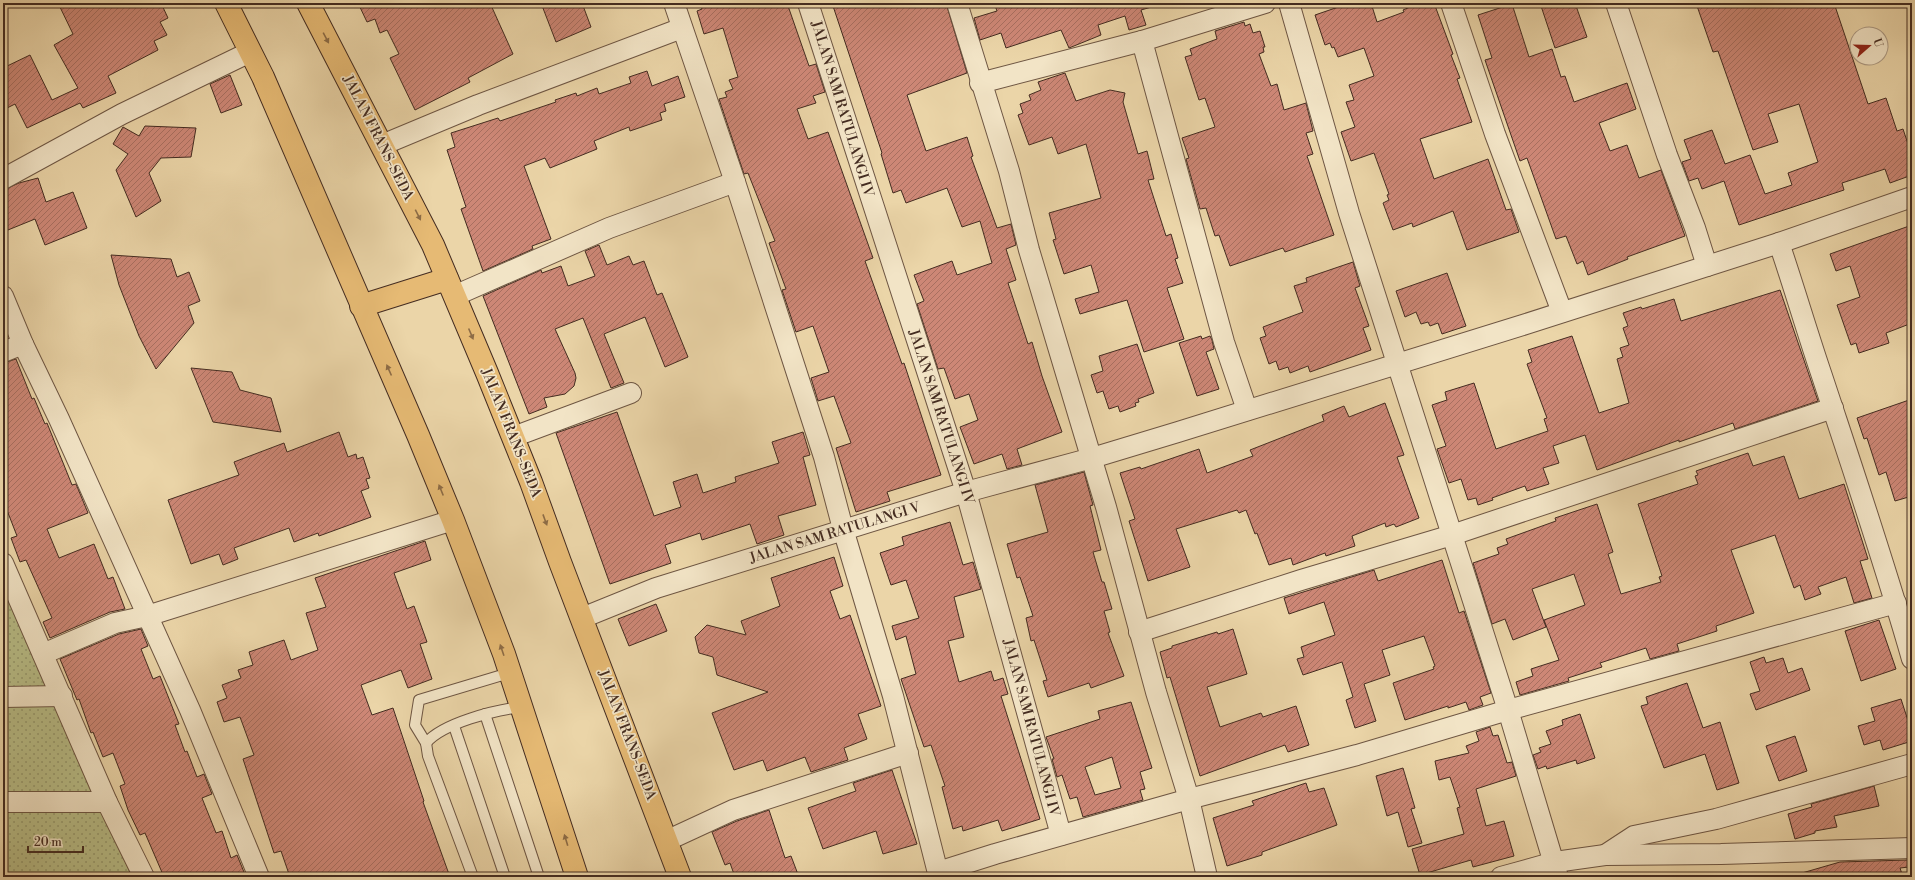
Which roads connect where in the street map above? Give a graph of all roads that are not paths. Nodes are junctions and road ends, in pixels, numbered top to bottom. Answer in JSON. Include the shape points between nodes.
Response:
{"nodes":[{"id":1,"x":226,"y":3,"type":"edge"},
{"id":2,"x":308,"y":3,"type":"edge"},
{"id":3,"x":674,"y":3,"type":"edge"},
{"id":4,"x":808,"y":3,"type":"edge"},
{"id":5,"x":957,"y":3,"type":"edge"},
{"id":6,"x":1265,"y":3,"type":"edge"},
{"id":7,"x":1289,"y":3,"type":"edge"},
{"id":8,"x":1451,"y":3,"type":"edge"},
{"id":9,"x":1616,"y":3,"type":"edge"},
{"id":10,"x":682,"y":28,"type":"junction"},
{"id":11,"x":1142,"y":41,"type":"junction"},
{"id":12,"x":250,"y":52,"type":"junction"},
{"id":13,"x":980,"y":83,"type":"junction"},
{"id":14,"x":382,"y":145,"type":"junction"},
{"id":15,"x":3,"y":179,"type":"edge"},
{"id":16,"x":735,"y":182,"type":"junction"},
{"id":17,"x":1912,"y":197,"type":"edge"},
{"id":18,"x":1779,"y":243,"type":"junction"},
{"id":19,"x":1706,"y":266,"type":"junction"},
{"id":20,"x":451,"y":288,"type":"junction"},
{"id":21,"x":3,"y":296,"type":"edge"},
{"id":22,"x":361,"y":306,"type":"junction"},
{"id":23,"x":1562,"y":312,"type":"junction"},
{"id":24,"x":23,"y":344,"type":"junction"},
{"id":25,"x":3,"y":352,"type":"edge"},
{"id":26,"x":1397,"y":363,"type":"junction"},
{"id":27,"x":631,"y":393,"type":"dead end"},
{"id":28,"x":1833,"y":408,"type":"junction"},
{"id":29,"x":1247,"y":410,"type":"junction"},
{"id":30,"x":513,"y":437,"type":"junction"},
{"id":31,"x":1092,"y":458,"type":"junction"},
{"id":32,"x":966,"y":492,"type":"junction"},
{"id":33,"x":453,"y":520,"type":"junction"},
{"id":34,"x":843,"y":530,"type":"junction"},
{"id":35,"x":1452,"y":535,"type":"junction"},
{"id":36,"x":3,"y":563,"type":"edge"},
{"id":37,"x":1896,"y":603,"type":"junction"},
{"id":38,"x":147,"y":616,"type":"junction"},
{"id":39,"x":582,"y":618,"type":"junction"},
{"id":40,"x":1139,"y":632,"type":"junction"},
{"id":41,"x":43,"y":654,"type":"junction"},
{"id":42,"x":1912,"y":659,"type":"edge"},
{"id":43,"x":509,"y":673,"type":"junction"},
{"id":44,"x":62,"y":696,"type":"junction"},
{"id":45,"x":3,"y":697,"type":"edge"},
{"id":46,"x":521,"y":707,"type":"junction"},
{"id":47,"x":1508,"y":710,"type":"junction"},
{"id":48,"x":484,"y":714,"type":"junction"},
{"id":49,"x":454,"y":726,"type":"junction"},
{"id":50,"x":426,"y":743,"type":"junction"},
{"id":51,"x":908,"y":753,"type":"junction"},
{"id":52,"x":1912,"y":764,"type":"edge"},
{"id":53,"x":1189,"y":799,"type":"junction"},
{"id":54,"x":3,"y":802,"type":"edge"},
{"id":55,"x":107,"y":802,"type":"junction"},
{"id":56,"x":1060,"y":835,"type":"junction"},
{"id":57,"x":666,"y":841,"type":"junction"},
{"id":58,"x":1912,"y":848,"type":"edge"},
{"id":59,"x":1605,"y":855,"type":"junction"},
{"id":60,"x":1556,"y":869,"type":"edge"},
{"id":61,"x":939,"y":874,"type":"edge"},
{"id":62,"x":144,"y":877,"type":"edge"},
{"id":63,"x":259,"y":877,"type":"edge"},
{"id":64,"x":473,"y":877,"type":"edge"},
{"id":65,"x":506,"y":877,"type":"edge"},
{"id":66,"x":539,"y":877,"type":"edge"},
{"id":67,"x":577,"y":877,"type":"edge"},
{"id":68,"x":680,"y":877,"type":"edge"},
{"id":69,"x":1207,"y":877,"type":"edge"},
{"id":70,"x":1501,"y":877,"type":"edge"}],
"edges":[{"from":1,"to":12,"type":"main road"},
{"from":2,"to":14,"type":"main road","name":"JALAN FRANS-SEDA","one_way":true},
{"from":3,"to":10,"type":"street"},
{"from":4,"to":32,"type":"street","name":"JALAN SAM RATULANGI IV"},
{"from":5,"to":13,"type":"street"},
{"from":6,"to":11,"type":"street"},
{"from":7,"to":26,"type":"street","via":[[1349,213]]},
{"from":8,"to":23,"type":"street","via":[[1495,134]]},
{"from":9,"to":19,"type":"street"},
{"from":10,"to":14,"type":"street","via":[[478,105]]},
{"from":10,"to":16,"type":"street"},
{"from":11,"to":13,"type":"street"},
{"from":11,"to":29,"type":"street","via":[[1222,334]]},
{"from":12,"to":15,"type":"street","via":[[122,114]]},
{"from":12,"to":22,"type":"main road"},
{"from":13,"to":31,"type":"street","via":[[1009,171],[1029,250]]},
{"from":14,"to":20,"type":"main road","name":"JALAN FRANS-SEDA","one_way":true},
{"from":16,"to":20,"type":"street"},
{"from":16,"to":34,"type":"street","via":[[824,457]]},
{"from":17,"to":18,"type":"street","name":"JALAN SAM RATULANGI V"},
{"from":18,"to":19,"type":"street","name":"JALAN SAM RATULANGI V"},
{"from":18,"to":28,"type":"street"},
{"from":19,"to":23,"type":"street","name":"JALAN SAM RATULANGI V"},
{"from":20,"to":22,"type":"main road"},
{"from":20,"to":30,"type":"main road","name":"JALAN FRANS-SEDA","one_way":true},
{"from":21,"to":24,"type":"street"},
{"from":33,"to":22,"type":"main road","one_way":true},
{"from":23,"to":26,"type":"street","name":"JALAN SAM RATULANGI V"},
{"from":24,"to":25,"type":"street"},
{"from":24,"to":38,"type":"street"},
{"from":26,"to":29,"type":"street","name":"JALAN SAM RATULANGI V"},
{"from":26,"to":35,"type":"street"},
{"from":27,"to":30,"type":"street"},
{"from":28,"to":35,"type":"street"},
{"from":28,"to":37,"type":"street"},
{"from":29,"to":31,"type":"street","name":"JALAN SAM RATULANGI V"},
{"from":30,"to":39,"type":"main road","name":"JALAN FRANS-SEDA","one_way":true},
{"from":31,"to":32,"type":"street","name":"JALAN SAM RATULANGI V"},
{"from":31,"to":40,"type":"street"},
{"from":32,"to":34,"type":"street","name":"JALAN SAM RATULANGI V"},
{"from":32,"to":56,"type":"street","name":"JALAN SAM RATULANGI IV"},
{"from":33,"to":38,"type":"street"},
{"from":43,"to":33,"type":"main road","one_way":true},
{"from":34,"to":39,"type":"street","name":"JALAN SAM RATULANGI V","via":[[656,588]]},
{"from":34,"to":51,"type":"street"},
{"from":35,"to":40,"type":"street"},
{"from":35,"to":47,"type":"street"},
{"from":36,"to":41,"type":"street"},
{"from":37,"to":42,"type":"street"},
{"from":37,"to":47,"type":"street"},
{"from":38,"to":41,"type":"street","via":[[115,623]]},
{"from":38,"to":63,"type":"street","via":[[190,710]]},
{"from":39,"to":57,"type":"main road","name":"JALAN FRANS-SEDA"},
{"from":40,"to":53,"type":"street"},
{"from":41,"to":44,"type":"street"},
{"from":43,"to":46,"type":"main road"},
{"from":43,"to":50,"type":"lane","via":[[419,700],[414,725]]},
{"from":44,"to":45,"type":"street"},
{"from":44,"to":55,"type":"street"},
{"from":46,"to":48,"type":"lane"},
{"from":67,"to":46,"type":"main road","one_way":true},
{"from":47,"to":53,"type":"street","via":[[1357,755]]},
{"from":47,"to":60,"type":"street"},
{"from":48,"to":49,"type":"lane"},
{"from":48,"to":66,"type":"lane"},
{"from":49,"to":50,"type":"lane","via":[[431,737]]},
{"from":49,"to":65,"type":"lane"},
{"from":50,"to":64,"type":"lane","via":[[428,756]]},
{"from":51,"to":57,"type":"street","via":[[734,810]]},
{"from":51,"to":61,"type":"street"},
{"from":52,"to":59,"type":"street","via":[[1716,818],[1634,836]]},
{"from":53,"to":56,"type":"street"},
{"from":53,"to":69,"type":"street"},
{"from":54,"to":55,"type":"street"},
{"from":55,"to":62,"type":"street"},
{"from":56,"to":61,"type":"street"},
{"from":57,"to":68,"type":"main road","name":"JALAN FRANS-SEDA"},
{"from":58,"to":59,"type":"street"},
{"from":59,"to":60,"type":"street"},
{"from":60,"to":70,"type":"street"}]}
